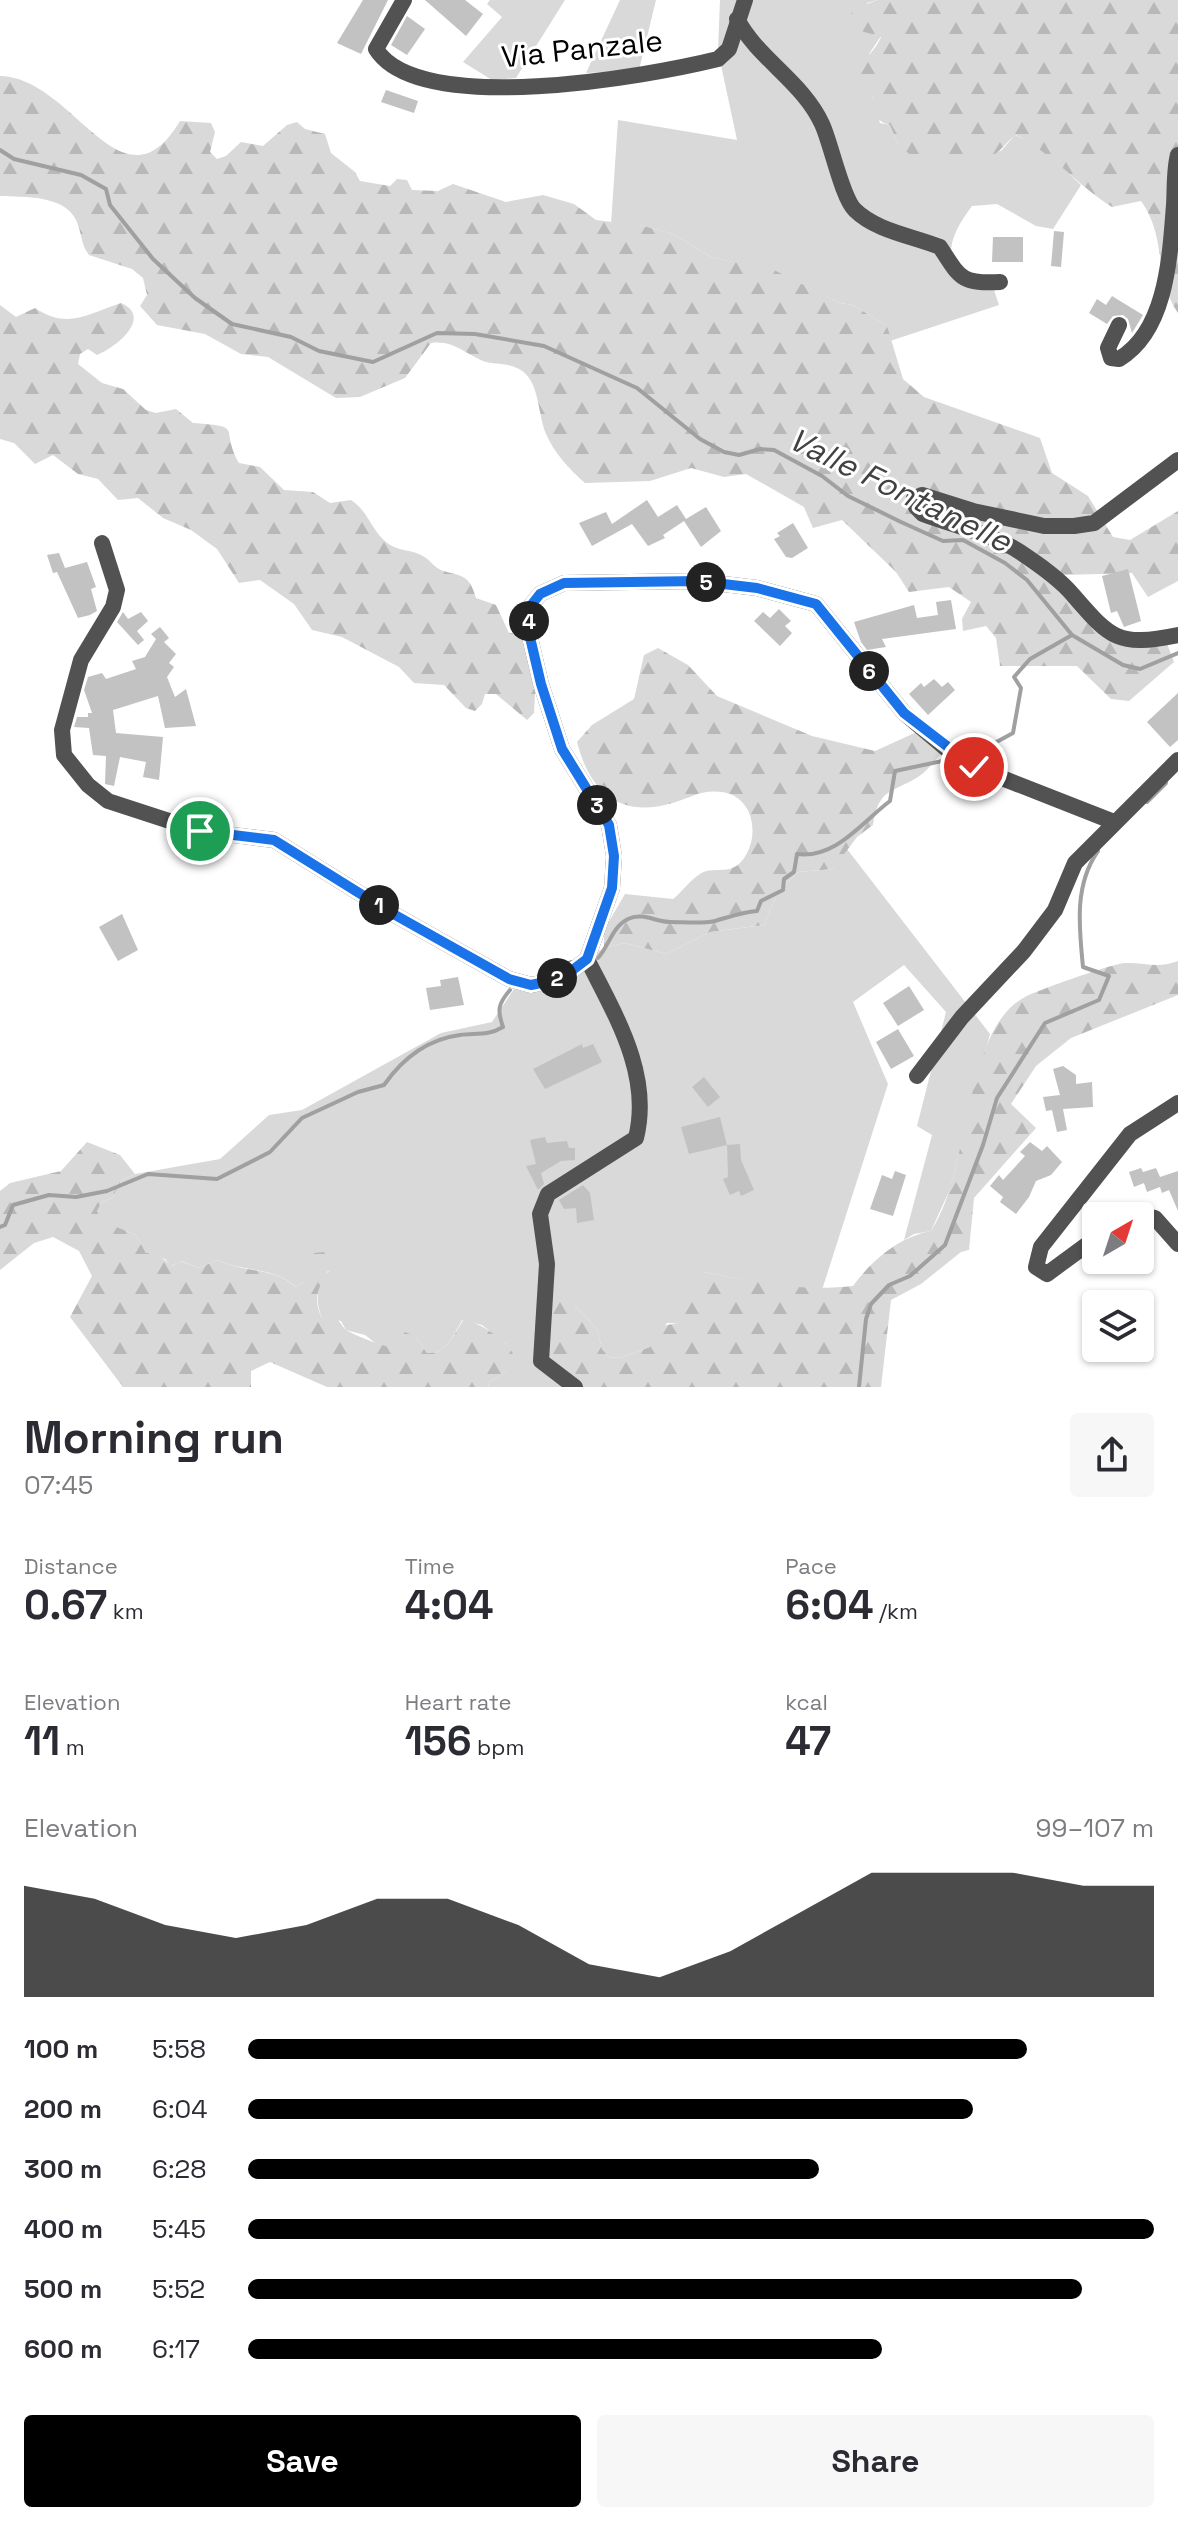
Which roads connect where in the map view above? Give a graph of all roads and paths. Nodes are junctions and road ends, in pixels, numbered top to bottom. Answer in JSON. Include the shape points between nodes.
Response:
{"nodes":[{"id":1,"x":404,"y":0,"type":"edge"},
{"id":2,"x":745,"y":0,"type":"edge"},
{"id":3,"x":737,"y":19,"type":"junction"},
{"id":4,"x":1178,"y":155,"type":"edge"},
{"id":5,"x":1000,"y":282,"type":"dead end"},
{"id":6,"x":1119,"y":325,"type":"dead end"},
{"id":7,"x":1178,"y":460,"type":"edge"},
{"id":8,"x":102,"y":543,"type":"dead end"},
{"id":9,"x":1178,"y":635,"type":"edge"},
{"id":10,"x":1178,"y":760,"type":"edge"},
{"id":11,"x":1114,"y":822,"type":"junction"},
{"id":12,"x":587,"y":959,"type":"junction"},
{"id":13,"x":917,"y":1076,"type":"dead end"},
{"id":14,"x":1178,"y":1103,"type":"edge"},
{"id":15,"x":1154,"y":1218,"type":"edge"},
{"id":16,"x":1178,"y":1244,"type":"edge"},
{"id":17,"x":1082,"y":1248,"type":"edge"},
{"id":18,"x":575,"y":1387,"type":"edge"}],
"edges":[{"from":1,"to":3,"type":"street","name":"Via Panzale","via":[[376,49],[385,63],[410,75],[481,87],[544,87],[718,59],[729,49]]},
{"from":2,"to":3,"type":"street"},
{"from":3,"to":5,"type":"street","via":[[748,40],[822,121],[853,209],[880,226],[940,247],[957,275],[972,283]]},
{"from":4,"to":6,"type":"street","via":[[1158,307],[1142,339],[1119,359],[1111,358],[1108,348]]},
{"from":7,"to":9,"type":"street","via":[[1094,523],[1044,526],[922,495],[914,499],[923,514],[1019,551],[1113,636],[1137,642]]},
{"from":8,"to":12,"type":"street","via":[[117,590],[113,607],[81,660],[62,730],[64,755],[88,785],[108,801],[200,831],[274,840],[509,979],[531,985],[550,981]]},
{"from":10,"to":11,"type":"street"},
{"from":11,"to":12,"type":"street","via":[[974,767],[950,752],[904,713],[816,604],[757,588],[698,581],[564,583],[540,594],[529,608],[528,629],[562,749],[609,825],[612,888]]},
{"from":11,"to":13,"type":"street","via":[[1075,863],[1055,910],[1024,951],[962,1017]]},
{"from":12,"to":18,"type":"street","via":[[631,1052],[641,1116],[636,1138],[548,1194],[540,1214],[547,1264],[541,1361]]},
{"from":14,"to":17,"type":"street","via":[[1130,1134],[1041,1247],[1036,1267],[1047,1274]]},
{"from":15,"to":16,"type":"street"}]}
